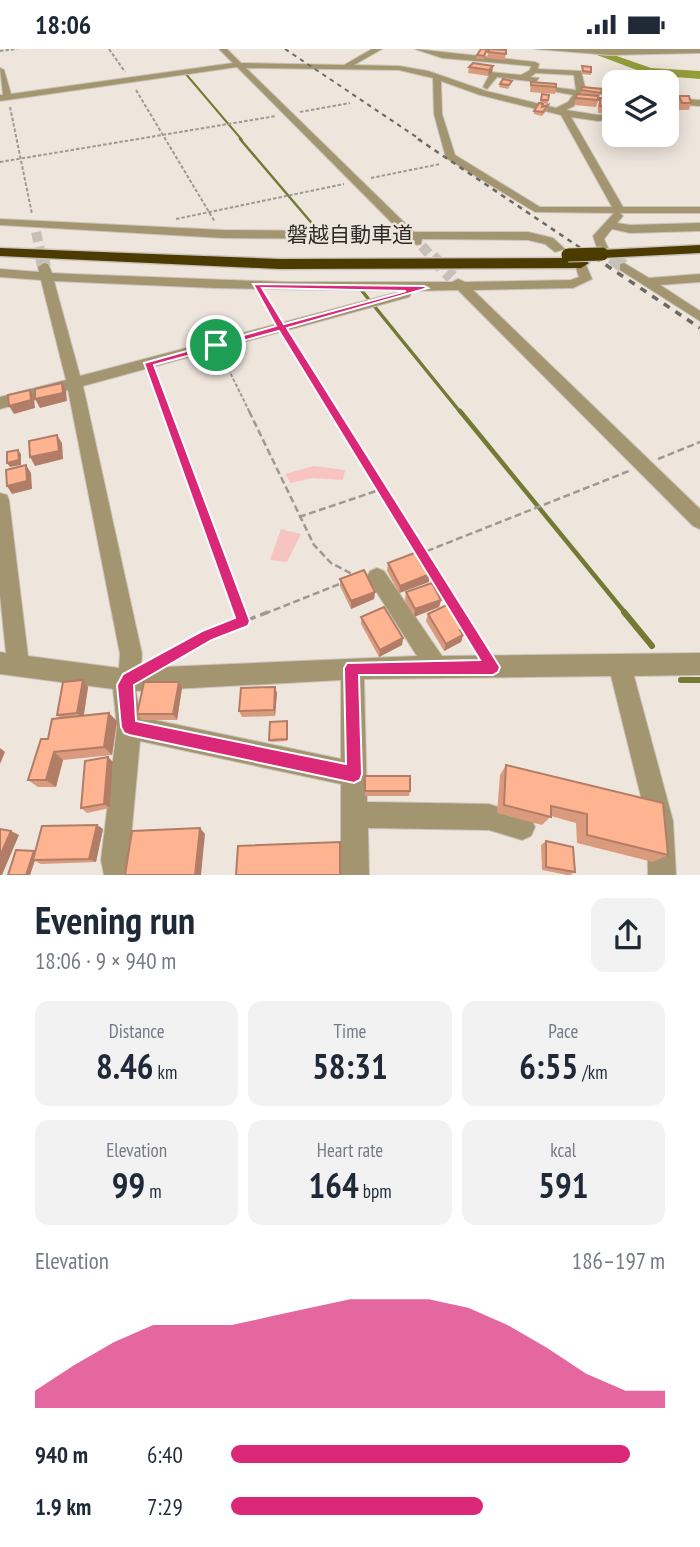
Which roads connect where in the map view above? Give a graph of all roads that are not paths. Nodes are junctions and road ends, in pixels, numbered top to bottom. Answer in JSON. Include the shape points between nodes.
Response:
{"nodes":[{"id":1,"x":223,"y":49,"type":"edge"},
{"id":2,"x":378,"y":49,"type":"edge"},
{"id":3,"x":419,"y":49,"type":"edge"},
{"id":4,"x":454,"y":49,"type":"edge"},
{"id":5,"x":539,"y":49,"type":"edge"},
{"id":6,"x":700,"y":51,"type":"edge"},
{"id":7,"x":442,"y":56,"type":"junction"},
{"id":8,"x":239,"y":65,"type":"junction"},
{"id":9,"x":345,"y":67,"type":"junction"},
{"id":10,"x":0,"y":70,"type":"edge"},
{"id":11,"x":419,"y":71,"type":"junction"},
{"id":12,"x":534,"y":71,"type":"junction"},
{"id":13,"x":437,"y":76,"type":"junction"},
{"id":14,"x":524,"y":77,"type":"junction"},
{"id":15,"x":487,"y":87,"type":"dead end"},
{"id":16,"x":535,"y":87,"type":"junction"},
{"id":17,"x":580,"y":91,"type":"junction"},
{"id":18,"x":602,"y":92,"type":"edge"},
{"id":19,"x":6,"y":99,"type":"edge"},
{"id":20,"x":679,"y":101,"type":"edge"},
{"id":21,"x":526,"y":102,"type":"junction"},
{"id":22,"x":700,"y":103,"type":"edge"},
{"id":23,"x":562,"y":111,"type":"junction"},
{"id":24,"x":602,"y":117,"type":"edge"},
{"id":25,"x":619,"y":209,"type":"junction"},
{"id":26,"x":700,"y":210,"type":"edge"},
{"id":27,"x":0,"y":222,"type":"edge"},
{"id":28,"x":610,"y":225,"type":"junction"},
{"id":29,"x":700,"y":227,"type":"edge"},
{"id":30,"x":418,"y":242,"type":"junction"},
{"id":31,"x":0,"y":243,"type":"edge"},
{"id":32,"x":700,"y":249,"type":"edge"},
{"id":33,"x":0,"y":251,"type":"edge"},
{"id":34,"x":700,"y":257,"type":"edge"},
{"id":35,"x":610,"y":258,"type":"junction"},
{"id":36,"x":573,"y":259,"type":"junction"},
{"id":37,"x":45,"y":272,"type":"junction"},
{"id":38,"x":0,"y":273,"type":"edge"},
{"id":39,"x":700,"y":278,"type":"edge"},
{"id":40,"x":457,"y":282,"type":"junction"},
{"id":41,"x":648,"y":282,"type":"junction"},
{"id":42,"x":424,"y":288,"type":"junction"},
{"id":43,"x":700,"y":317,"type":"edge"},
{"id":44,"x":74,"y":382,"type":"junction"},
{"id":45,"x":0,"y":403,"type":"edge"},
{"id":46,"x":0,"y":500,"type":"edge"},
{"id":47,"x":700,"y":521,"type":"edge"},
{"id":48,"x":377,"y":577,"type":"dead end"},
{"id":49,"x":9,"y":664,"type":"edge"},
{"id":50,"x":700,"y":664,"type":"edge"},
{"id":51,"x":620,"y":666,"type":"junction"},
{"id":52,"x":352,"y":668,"type":"junction"},
{"id":53,"x":437,"y":668,"type":"junction"},
{"id":54,"x":128,"y":680,"type":"junction"},
{"id":55,"x":129,"y":727,"type":"junction"},
{"id":56,"x":354,"y":774,"type":"junction"},
{"id":57,"x":355,"y":815,"type":"junction"},
{"id":58,"x":522,"y":827,"type":"dead end"},
{"id":59,"x":118,"y":875,"type":"edge"},
{"id":60,"x":355,"y":875,"type":"edge"},
{"id":61,"x":662,"y":875,"type":"edge"}],
"edges":[{"from":1,"to":8,"type":"street"},
{"from":2,"to":9,"type":"street"},
{"from":3,"to":7,"type":"street"},
{"from":4,"to":7,"type":"street"},
{"from":5,"to":6,"type":"street"},
{"from":7,"to":11,"type":"street"},
{"from":7,"to":12,"type":"street","via":[[535,64]]},
{"from":8,"to":9,"type":"street"},
{"from":8,"to":19,"type":"street"},
{"from":8,"to":30,"type":"street"},
{"from":9,"to":11,"type":"street"},
{"from":10,"to":19,"type":"street"},
{"from":11,"to":13,"type":"street"},
{"from":12,"to":14,"type":"street"},
{"from":12,"to":17,"type":"street","via":[[578,73]]},
{"from":13,"to":21,"type":"street"},
{"from":13,"to":25,"type":"street","via":[[438,114],[450,156],[531,207]]},
{"from":14,"to":15,"type":"street","via":[[494,74]]},
{"from":14,"to":16,"type":"street","via":[[539,82]]},
{"from":16,"to":17,"type":"street"},
{"from":16,"to":21,"type":"street"},
{"from":17,"to":18,"type":"street"},
{"from":17,"to":23,"type":"street"},
{"from":20,"to":22,"type":"street"},
{"from":21,"to":23,"type":"street"},
{"from":23,"to":24,"type":"street"},
{"from":23,"to":25,"type":"street"},
{"from":25,"to":26,"type":"street"},
{"from":25,"to":28,"type":"street"},
{"from":27,"to":30,"type":"street","via":[[35,228]]},
{"from":28,"to":29,"type":"street","via":[[630,229]]},
{"from":28,"to":35,"type":"street","via":[[597,239]]},
{"from":30,"to":36,"type":"street","via":[[528,236],[549,241]]},
{"from":31,"to":36,"type":"highway","name":"磐越自動車道","via":[[279,256]]},
{"from":32,"to":35,"type":"highway","name":"磐越自動車道"},
{"from":33,"to":36,"type":"highway","name":"磐越自動車道","via":[[279,264]]},
{"from":34,"to":35,"type":"highway","name":"磐越自動車道"},
{"from":35,"to":36,"type":"highway","name":"磐越自動車道"},
{"from":35,"to":41,"type":"street"},
{"from":36,"to":40,"type":"street","via":[[586,279],[573,284]]},
{"from":37,"to":38,"type":"street"},
{"from":37,"to":42,"type":"street","via":[[256,285]]},
{"from":37,"to":44,"type":"street"},
{"from":39,"to":41,"type":"street"},
{"from":40,"to":42,"type":"street"},
{"from":40,"to":47,"type":"street"},
{"from":41,"to":43,"type":"street"},
{"from":42,"to":44,"type":"street"},
{"from":44,"to":45,"type":"street"},
{"from":44,"to":54,"type":"street","via":[[131,654]]},
{"from":46,"to":49,"type":"street"},
{"from":48,"to":53,"type":"street"},
{"from":49,"to":54,"type":"street"},
{"from":50,"to":51,"type":"street"},
{"from":51,"to":53,"type":"street"},
{"from":51,"to":61,"type":"street","via":[[660,821]]},
{"from":52,"to":53,"type":"street"},
{"from":52,"to":54,"type":"street"},
{"from":52,"to":56,"type":"street"},
{"from":54,"to":55,"type":"street","via":[[124,685]]},
{"from":55,"to":56,"type":"street"},
{"from":55,"to":59,"type":"street","via":[[115,860]]},
{"from":56,"to":57,"type":"street"},
{"from":57,"to":58,"type":"street","via":[[489,817]]},
{"from":57,"to":60,"type":"street"}]}
